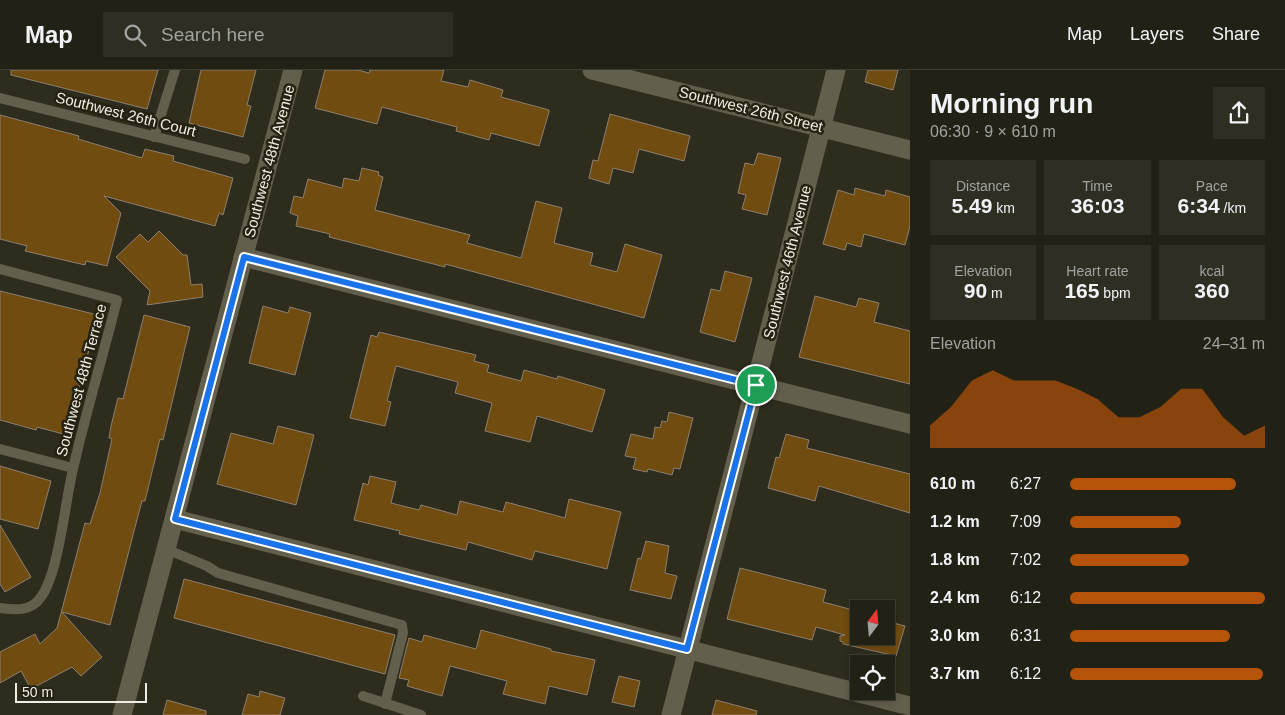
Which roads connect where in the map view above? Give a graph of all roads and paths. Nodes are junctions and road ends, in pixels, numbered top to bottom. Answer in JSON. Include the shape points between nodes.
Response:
{"nodes":[{"id":1,"x":175,"y":70,"type":"edge"},
{"id":2,"x":293,"y":70,"type":"edge"},
{"id":3,"x":592,"y":70,"type":"edge"},
{"id":4,"x":836,"y":70,"type":"edge"},
{"id":5,"x":0,"y":98,"type":"edge"},
{"id":6,"x":821,"y":126,"type":"junction"},
{"id":7,"x":154,"y":137,"type":"junction"},
{"id":8,"x":910,"y":150,"type":"edge"},
{"id":9,"x":245,"y":159,"type":"dead end"},
{"id":10,"x":244,"y":257,"type":"junction"},
{"id":11,"x":0,"y":269,"type":"edge"},
{"id":12,"x":756,"y":385,"type":"junction"},
{"id":13,"x":910,"y":424,"type":"edge"},
{"id":14,"x":0,"y":449,"type":"edge"},
{"id":15,"x":73,"y":468,"type":"junction"},
{"id":16,"x":175,"y":519,"type":"junction"},
{"id":17,"x":166,"y":549,"type":"junction"},
{"id":18,"x":0,"y":608,"type":"edge"},
{"id":19,"x":687,"y":649,"type":"junction"},
{"id":20,"x":364,"y":696,"type":"dead end"},
{"id":21,"x":385,"y":704,"type":"junction"},
{"id":22,"x":910,"y":706,"type":"edge"},
{"id":23,"x":122,"y":715,"type":"edge"},
{"id":24,"x":421,"y":715,"type":"edge"},
{"id":25,"x":671,"y":715,"type":"edge"}],
"edges":[{"from":1,"to":7,"type":"lane"},
{"from":2,"to":10,"type":"street","name":"Southwest 48th Avenue"},
{"from":3,"to":6,"type":"street","name":"Southwest 26th Street"},
{"from":4,"to":6,"type":"street","name":"Southwest 46th Avenue"},
{"from":5,"to":7,"type":"lane","name":"Southwest 26th Court"},
{"from":6,"to":8,"type":"street","name":"Southwest 26th Street"},
{"from":6,"to":12,"type":"street","name":"Southwest 46th Avenue"},
{"from":7,"to":9,"type":"lane","name":"Southwest 26th Court"},
{"from":10,"to":12,"type":"street"},
{"from":10,"to":16,"type":"street","name":"Southwest 48th Avenue"},
{"from":11,"to":15,"type":"lane","name":"Southwest 48th Terrace","via":[[117,300]]},
{"from":12,"to":13,"type":"street"},
{"from":12,"to":19,"type":"street","name":"Southwest 46th Avenue"},
{"from":14,"to":15,"type":"lane"},
{"from":15,"to":18,"type":"lane","name":"Southwest 48th Terrace","via":[[53,570],[42,597],[33,606],[16,610]]},
{"from":16,"to":17,"type":"street","name":"Southwest 48th Avenue"},
{"from":16,"to":19,"type":"street"},
{"from":17,"to":21,"type":"lane","via":[[218,573],[402,625],[403,633]]},
{"from":17,"to":23,"type":"street","name":"Southwest 48th Avenue"},
{"from":19,"to":22,"type":"street"},
{"from":19,"to":25,"type":"street","name":"Southwest 46th Avenue"},
{"from":20,"to":21,"type":"lane"},
{"from":21,"to":24,"type":"lane"}]}
